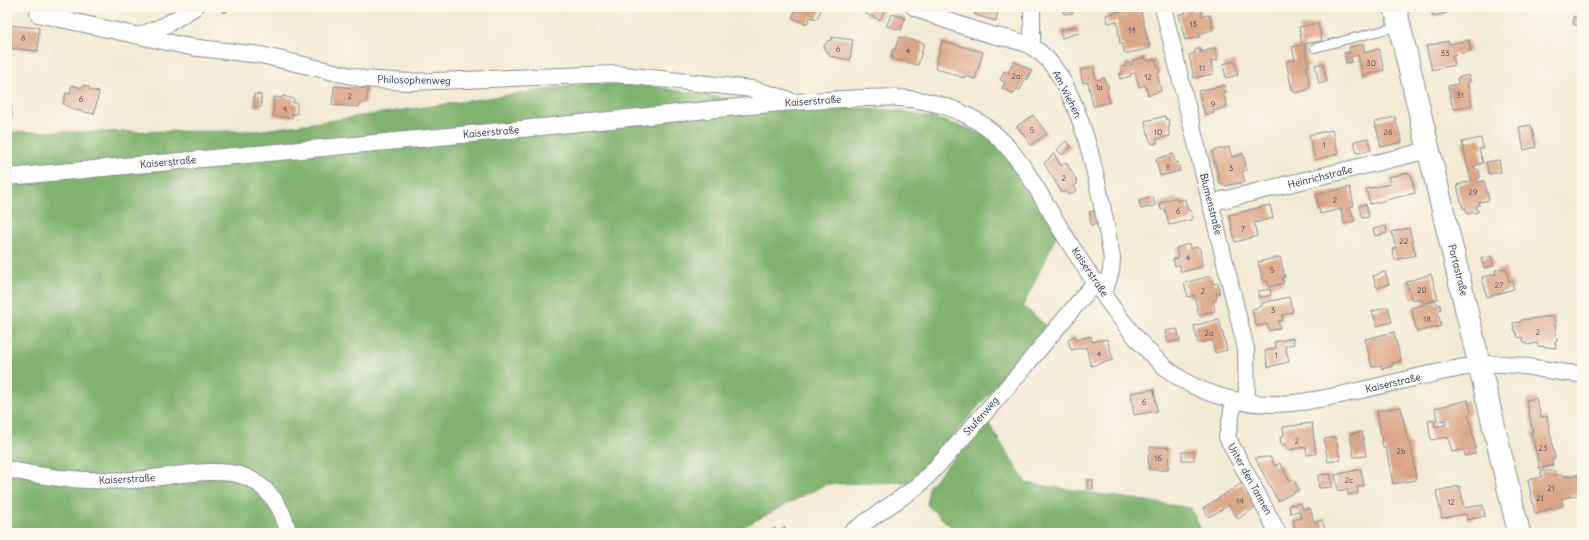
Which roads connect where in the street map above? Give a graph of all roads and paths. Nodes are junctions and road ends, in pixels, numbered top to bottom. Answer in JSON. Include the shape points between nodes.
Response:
{"nodes":[{"id":1,"x":195,"y":7,"type":"edge"},
{"id":2,"x":914,"y":7,"type":"edge"},
{"id":3,"x":1032,"y":7,"type":"edge"},
{"id":4,"x":1163,"y":7,"type":"edge"},
{"id":5,"x":38,"y":14,"type":"dead end"},
{"id":6,"x":1397,"y":16,"type":"edge"},
{"id":7,"x":141,"y":35,"type":"junction"},
{"id":8,"x":1032,"y":46,"type":"junction"},
{"id":9,"x":1315,"y":48,"type":"dead end"},
{"id":10,"x":793,"y":101,"type":"junction"},
{"id":11,"x":1429,"y":150,"type":"junction"},
{"id":12,"x":7,"y":177,"type":"edge"},
{"id":13,"x":1210,"y":203,"type":"junction"},
{"id":14,"x":1100,"y":288,"type":"junction"},
{"id":15,"x":1480,"y":365,"type":"junction"},
{"id":16,"x":1582,"y":374,"type":"edge"},
{"id":17,"x":1241,"y":402,"type":"junction"},
{"id":18,"x":7,"y":469,"type":"edge"},
{"id":19,"x":288,"y":533,"type":"edge"},
{"id":20,"x":850,"y":533,"type":"edge"},
{"id":21,"x":1278,"y":533,"type":"edge"},
{"id":22,"x":1519,"y":533,"type":"edge"}],
"edges":[{"from":1,"to":7,"type":"street","via":[[166,25]]},
{"from":2,"to":8,"type":"street","name":"Am Wiehen","via":[[946,22]]},
{"from":3,"to":8,"type":"street"},
{"from":4,"to":13,"type":"street","name":"Blumenstraße"},
{"from":5,"to":7,"type":"street","name":"Philosophenweg"},
{"from":6,"to":9,"type":"lane"},
{"from":6,"to":11,"type":"main road","name":"Portastraße"},
{"from":7,"to":10,"type":"street","name":"Philosophenweg","via":[[190,47],[261,55],[364,79],[409,82],[615,74],[752,89]]},
{"from":8,"to":14,"type":"street","name":"Am Wiehen","via":[[1047,59],[1060,76],[1077,109],[1096,170],[1112,258],[1111,271]]},
{"from":10,"to":12,"type":"street","name":"Kaiserstraße","via":[[507,131]]},
{"from":10,"to":14,"type":"street","name":"Kaiserstraße","via":[[873,96],[908,98],[939,104],[988,126],[1019,158]]},
{"from":11,"to":13,"type":"street","name":"Heinrichstraße"},
{"from":11,"to":15,"type":"main road","name":"Portastraße"},
{"from":13,"to":17,"type":"street","name":"Blumenstraße","via":[[1246,349]]},
{"from":14,"to":17,"type":"street","name":"Kaiserstraße","via":[[1136,336],[1170,371],[1201,390]]},
{"from":14,"to":20,"type":"street","name":"Stufenweg","via":[[918,486]]},
{"from":15,"to":16,"type":"street","name":"Kaiserstraße","via":[[1518,364],[1548,371]]},
{"from":15,"to":17,"type":"street","name":"Kaiserstraße","via":[[1312,402],[1282,405]]},
{"from":15,"to":22,"type":"main road","name":"Portastraße"},
{"from":17,"to":21,"type":"street","name":"Unter den Tannen","via":[[1227,437]]},
{"from":18,"to":19,"type":"street","name":"Kaiserstraße","via":[[37,476],[85,481],[135,480],[210,473],[245,476],[271,494],[280,508]]}]}
